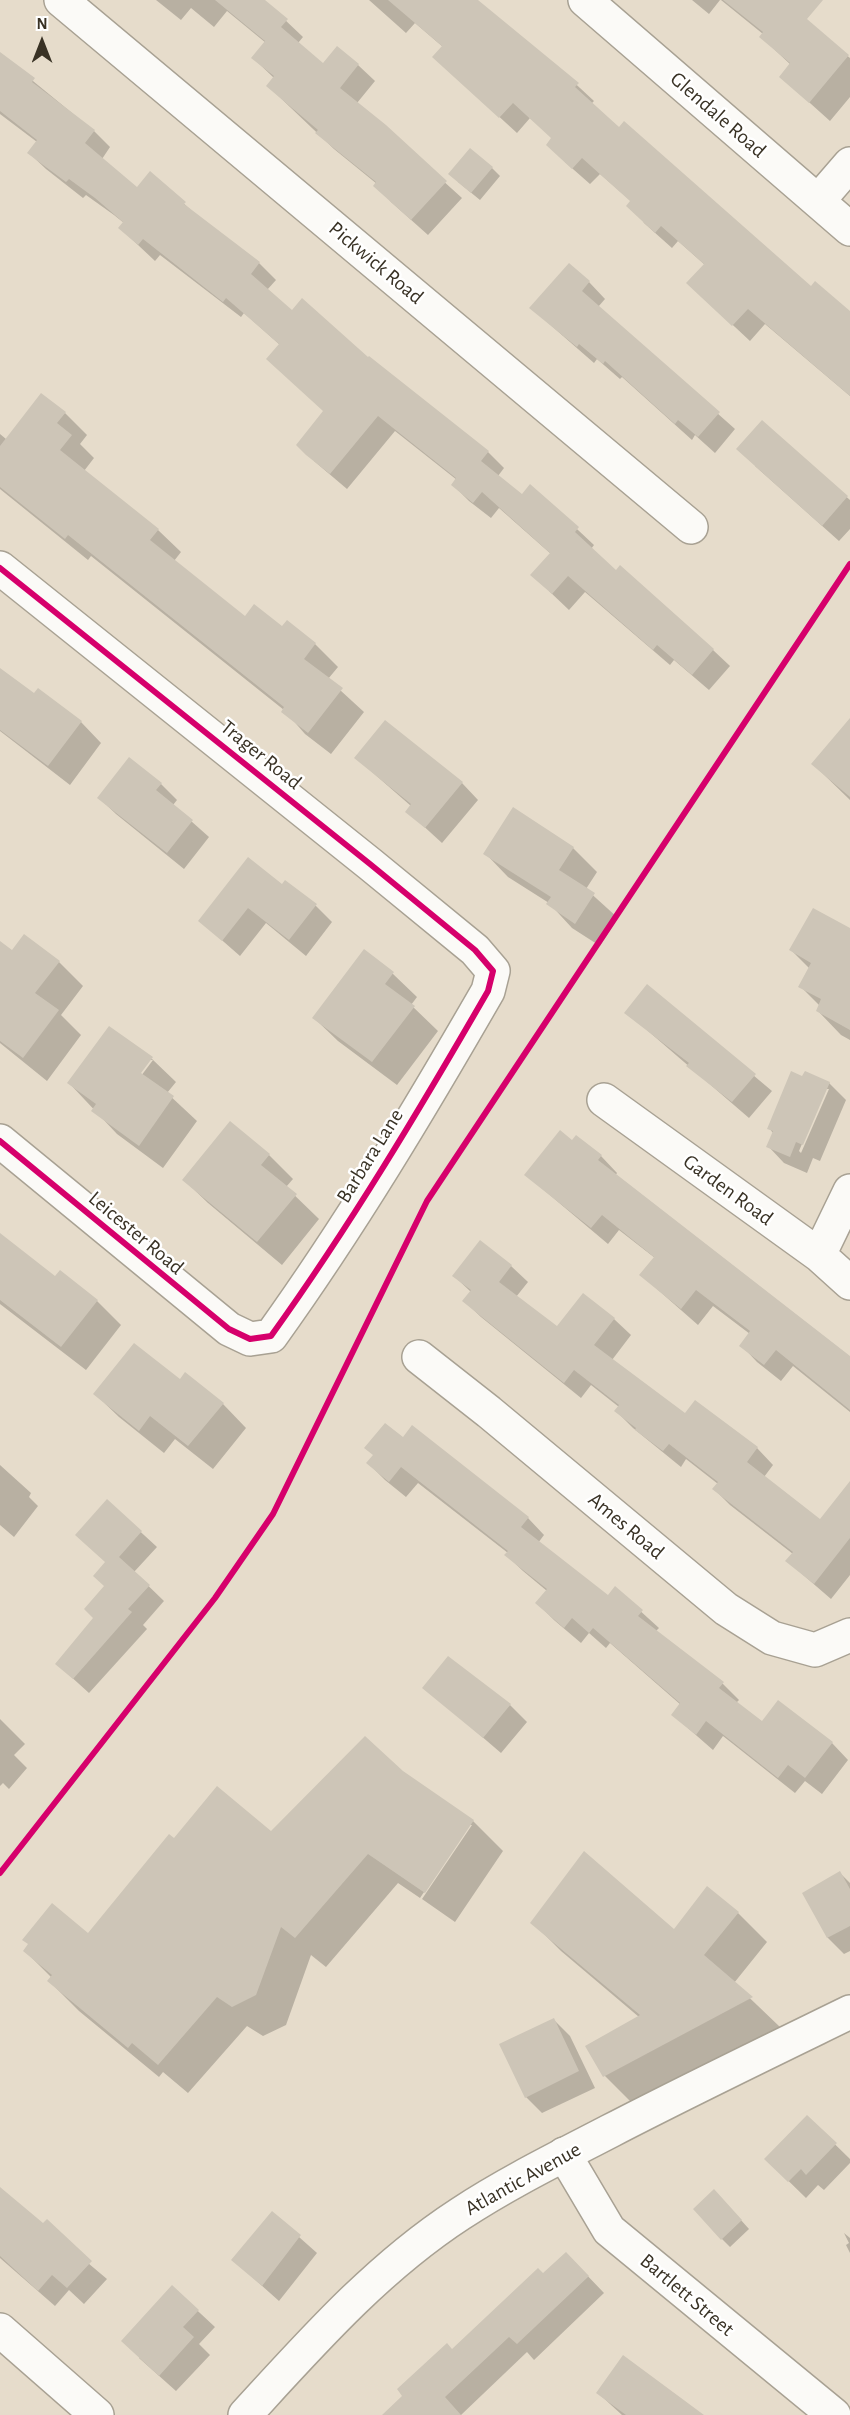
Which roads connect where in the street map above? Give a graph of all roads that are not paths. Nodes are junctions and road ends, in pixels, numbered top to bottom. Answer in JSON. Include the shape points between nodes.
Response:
{"nodes":[{"id":1,"x":61,"y":0,"type":"edge"},
{"id":2,"x":585,"y":0,"type":"edge"},
{"id":3,"x":850,"y":164,"type":"edge"},
{"id":4,"x":818,"y":201,"type":"junction"},
{"id":5,"x":850,"y":229,"type":"edge"},
{"id":6,"x":691,"y":527,"type":"dead end"},
{"id":7,"x":0,"y":568,"type":"edge"},
{"id":8,"x":492,"y":976,"type":"joint"},
{"id":9,"x":604,"y":1100,"type":"dead end"},
{"id":10,"x":0,"y":1141,"type":"edge"},
{"id":11,"x":850,"y":1191,"type":"edge"},
{"id":12,"x":819,"y":1255,"type":"junction"},
{"id":13,"x":850,"y":1282,"type":"edge"},
{"id":14,"x":258,"y":1338,"type":"joint"},
{"id":15,"x":418,"y":1358,"type":"dead end"},
{"id":16,"x":850,"y":1635,"type":"edge"},
{"id":17,"x":850,"y":2012,"type":"edge"},
{"id":18,"x":564,"y":2154,"type":"junction"},
{"id":19,"x":0,"y":2330,"type":"edge"},
{"id":20,"x":97,"y":2415,"type":"edge"},
{"id":21,"x":245,"y":2415,"type":"edge"},
{"id":22,"x":834,"y":2415,"type":"edge"}],
"edges":[{"from":1,"to":6,"type":"street","name":"Pickwick Road"},
{"from":2,"to":4,"type":"street","name":"Glendale Road"},
{"from":3,"to":4,"type":"street"},
{"from":4,"to":5,"type":"street","name":"Glendale Road"},
{"from":7,"to":8,"type":"street","name":"Trager Road","via":[[475,950],[493,971]]},
{"from":8,"to":14,"type":"street","name":"Barbara Lane","via":[[488,991],[422,1105],[353,1215],[271,1336]]},
{"from":9,"to":12,"type":"street","name":"Garden Road"},
{"from":10,"to":14,"type":"street","name":"Leicester Road","via":[[229,1329],[250,1339]]},
{"from":11,"to":12,"type":"street"},
{"from":12,"to":13,"type":"street","name":"Garden Road"},
{"from":15,"to":16,"type":"street","name":"Ames Road","via":[[726,1609],[772,1638],[815,1650]]},
{"from":17,"to":18,"type":"street","name":"Atlantic Avenue"},
{"from":18,"to":21,"type":"street","name":"Atlantic Avenue","via":[[460,2214],[405,2255],[342,2310]]},
{"from":18,"to":22,"type":"street","name":"Bartlett Street","via":[[609,2230]]},
{"from":19,"to":20,"type":"street"}]}
